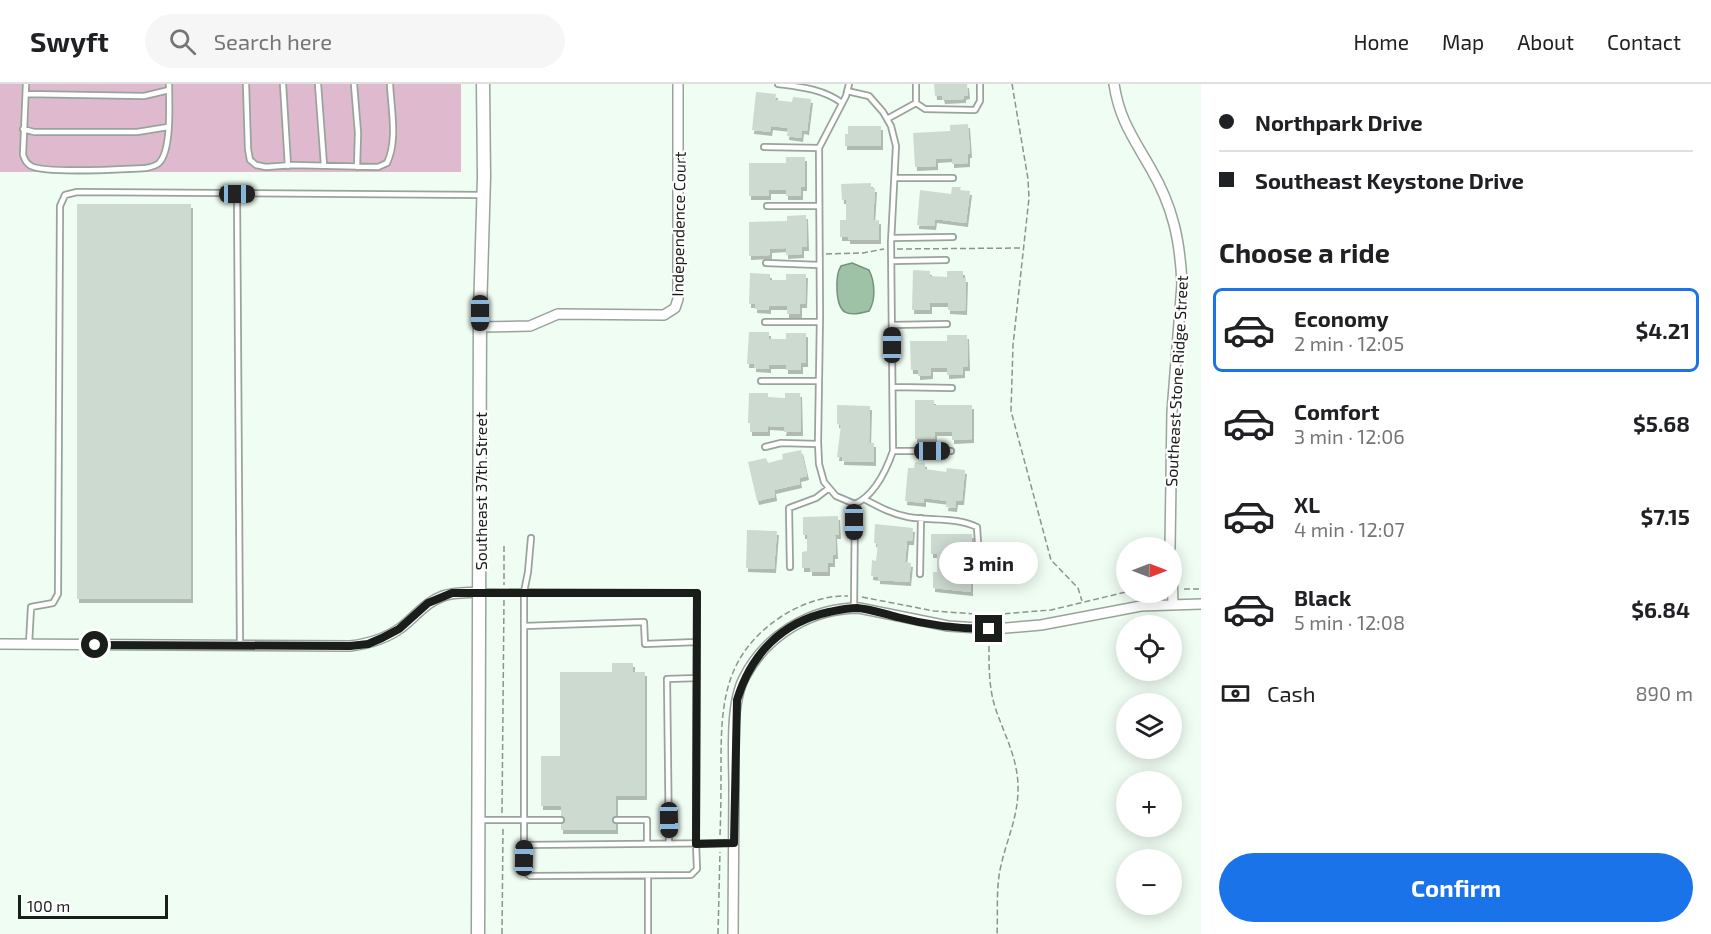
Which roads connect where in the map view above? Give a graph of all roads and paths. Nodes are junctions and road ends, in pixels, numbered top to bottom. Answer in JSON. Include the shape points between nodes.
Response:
{"nodes":[{"id":1,"x":26,"y":84,"type":"edge"},
{"id":2,"x":246,"y":84,"type":"edge"},
{"id":3,"x":283,"y":84,"type":"edge"},
{"id":4,"x":318,"y":84,"type":"edge"},
{"id":5,"x":354,"y":84,"type":"edge"},
{"id":6,"x":390,"y":84,"type":"edge"},
{"id":7,"x":483,"y":84,"type":"edge"},
{"id":8,"x":678,"y":84,"type":"edge"},
{"id":9,"x":778,"y":84,"type":"edge"},
{"id":10,"x":849,"y":84,"type":"edge"},
{"id":11,"x":916,"y":84,"type":"edge"},
{"id":12,"x":980,"y":84,"type":"edge"},
{"id":13,"x":1012,"y":84,"type":"edge"},
{"id":14,"x":1114,"y":84,"type":"edge"},
{"id":15,"x":170,"y":87,"type":"edge"},
{"id":16,"x":847,"y":91,"type":"junction"},
{"id":17,"x":26,"y":94,"type":"junction"},
{"id":18,"x":916,"y":102,"type":"junction"},
{"id":19,"x":842,"y":103,"type":"junction"},
{"id":20,"x":887,"y":118,"type":"junction"},
{"id":21,"x":168,"y":127,"type":"junction"},
{"id":22,"x":23,"y":129,"type":"junction"},
{"id":23,"x":764,"y":147,"type":"dead end"},
{"id":24,"x":819,"y":148,"type":"junction"},
{"id":25,"x":324,"y":165,"type":"junction"},
{"id":26,"x":288,"y":166,"type":"junction"},
{"id":27,"x":357,"y":167,"type":"junction"},
{"id":28,"x":895,"y":178,"type":"junction"},
{"id":29,"x":953,"y":178,"type":"dead end"},
{"id":30,"x":237,"y":194,"type":"junction"},
{"id":31,"x":483,"y":195,"type":"junction"},
{"id":32,"x":767,"y":206,"type":"dead end"},
{"id":33,"x":819,"y":206,"type":"junction"},
{"id":34,"x":953,"y":237,"type":"dead end"},
{"id":35,"x":892,"y":238,"type":"junction"},
{"id":36,"x":1024,"y":248,"type":"junction"},
{"id":37,"x":891,"y":249,"type":"junction"},
{"id":38,"x":819,"y":254,"type":"junction"},
{"id":39,"x":946,"y":260,"type":"dead end"},
{"id":40,"x":892,"y":261,"type":"junction"},
{"id":41,"x":766,"y":263,"type":"dead end"},
{"id":42,"x":819,"y":265,"type":"junction"},
{"id":43,"x":765,"y":322,"type":"dead end"},
{"id":44,"x":820,"y":322,"type":"junction"},
{"id":45,"x":947,"y":324,"type":"dead end"},
{"id":46,"x":892,"y":325,"type":"junction"},
{"id":47,"x":480,"y":327,"type":"junction"},
{"id":48,"x":761,"y":381,"type":"dead end"},
{"id":49,"x":819,"y":381,"type":"junction"},
{"id":50,"x":892,"y":387,"type":"junction"},
{"id":51,"x":952,"y":388,"type":"dead end"},
{"id":52,"x":818,"y":444,"type":"junction"},
{"id":53,"x":765,"y":447,"type":"dead end"},
{"id":54,"x":892,"y":451,"type":"junction"},
{"id":55,"x":951,"y":451,"type":"dead end"},
{"id":56,"x":829,"y":488,"type":"junction"},
{"id":57,"x":864,"y":499,"type":"junction"},
{"id":58,"x":855,"y":504,"type":"junction"},
{"id":59,"x":921,"y":518,"type":"junction"},
{"id":60,"x":1170,"y":537,"type":"edge"},
{"id":61,"x":531,"y":538,"type":"dead end"},
{"id":62,"x":504,"y":546,"type":"dead end"},
{"id":63,"x":979,"y":559,"type":"dead end"},
{"id":64,"x":790,"y":567,"type":"dead end"},
{"id":65,"x":920,"y":574,"type":"dead end"},
{"id":66,"x":1182,"y":588,"type":"edge"},
{"id":67,"x":1201,"y":589,"type":"edge"},
{"id":68,"x":480,"y":592,"type":"junction"},
{"id":69,"x":524,"y":592,"type":"junction"},
{"id":70,"x":504,"y":593,"type":"junction"},
{"id":71,"x":1116,"y":594,"type":"edge"},
{"id":72,"x":854,"y":596,"type":"junction"},
{"id":73,"x":1083,"y":602,"type":"junction"},
{"id":74,"x":1173,"y":604,"type":"joint"},
{"id":75,"x":1201,"y":604,"type":"edge"},
{"id":76,"x":854,"y":608,"type":"junction"},
{"id":77,"x":989,"y":615,"type":"junction"},
{"id":78,"x":524,"y":626,"type":"junction"},
{"id":79,"x":989,"y":629,"type":"junction"},
{"id":80,"x":697,"y":642,"type":"junction"},
{"id":81,"x":0,"y":644,"type":"edge"},
{"id":82,"x":29,"y":644,"type":"junction"},
{"id":83,"x":240,"y":646,"type":"junction"},
{"id":84,"x":697,"y":678,"type":"junction"},
{"id":85,"x":479,"y":820,"type":"junction"},
{"id":86,"x":503,"y":820,"type":"junction"},
{"id":87,"x":524,"y":820,"type":"junction"},
{"id":88,"x":561,"y":820,"type":"dead end"},
{"id":89,"x":616,"y":820,"type":"dead end"},
{"id":90,"x":720,"y":843,"type":"junction"},
{"id":91,"x":734,"y":843,"type":"junction"},
{"id":92,"x":647,"y":844,"type":"junction"},
{"id":93,"x":669,"y":844,"type":"junction"},
{"id":94,"x":696,"y":844,"type":"junction"},
{"id":95,"x":524,"y":845,"type":"junction"},
{"id":96,"x":648,"y":876,"type":"junction"},
{"id":97,"x":478,"y":934,"type":"edge"},
{"id":98,"x":502,"y":934,"type":"edge"},
{"id":99,"x":648,"y":934,"type":"edge"},
{"id":100,"x":718,"y":934,"type":"edge"},
{"id":101,"x":733,"y":934,"type":"edge"},
{"id":102,"x":998,"y":934,"type":"edge"}],
"edges":[{"from":1,"to":17,"type":"lane"},
{"from":2,"to":26,"type":"lane","via":[[250,160],[266,167]]},
{"from":3,"to":26,"type":"lane"},
{"from":4,"to":25,"type":"lane"},
{"from":5,"to":27,"type":"lane"},
{"from":6,"to":27,"type":"lane","via":[[392,153],[387,163],[378,167]]},
{"from":7,"to":31,"type":"street","name":"Southeast 37th Street"},
{"from":8,"to":47,"type":"street","name":"Independence Court","via":[[675,308],[664,315],[558,314],[530,326]]},
{"from":9,"to":19,"type":"lane","via":[[816,90]]},
{"from":10,"to":16,"type":"lane"},
{"from":11,"to":18,"type":"lane"},
{"from":12,"to":18,"type":"lane","via":[[980,101],[975,110],[925,109]]},
{"from":13,"to":36,"type":"path","via":[[1028,178]]},
{"from":14,"to":60,"type":"street","name":"Southeast Stone Ridge Street","via":[[1124,123],[1176,225],[1181,259]]},
{"from":15,"to":17,"type":"lane","via":[[144,96]]},
{"from":15,"to":21,"type":"lane"},
{"from":16,"to":19,"type":"lane"},
{"from":16,"to":20,"type":"lane","via":[[869,96]]},
{"from":17,"to":22,"type":"lane"},
{"from":18,"to":20,"type":"lane"},
{"from":19,"to":24,"type":"lane"},
{"from":20,"to":28,"type":"lane","via":[[896,146]]},
{"from":21,"to":22,"type":"lane","via":[[137,132]]},
{"from":21,"to":22,"type":"lane","via":[[164,156],[157,165],[62,170],[26,163],[22,155]]},
{"from":23,"to":24,"type":"lane"},
{"from":24,"to":33,"type":"lane"},
{"from":25,"to":26,"type":"lane"},
{"from":25,"to":27,"type":"lane"},
{"from":28,"to":29,"type":"lane"},
{"from":28,"to":35,"type":"lane"},
{"from":30,"to":31,"type":"lane"},
{"from":30,"to":82,"type":"lane","via":[[65,195],[60,206],[58,594],[53,603],[31,607]]},
{"from":30,"to":83,"type":"lane"},
{"from":31,"to":47,"type":"street","name":"Southeast 37th Street"},
{"from":32,"to":33,"type":"lane"},
{"from":33,"to":38,"type":"lane"},
{"from":34,"to":35,"type":"lane"},
{"from":35,"to":37,"type":"lane"},
{"from":36,"to":37,"type":"path"},
{"from":36,"to":73,"type":"path","via":[[1013,345],[1011,411],[1051,560],[1078,588]]},
{"from":37,"to":38,"type":"path"},
{"from":37,"to":40,"type":"lane"},
{"from":38,"to":42,"type":"lane"},
{"from":39,"to":40,"type":"lane"},
{"from":40,"to":46,"type":"lane"},
{"from":41,"to":42,"type":"lane"},
{"from":42,"to":44,"type":"lane"},
{"from":43,"to":44,"type":"lane"},
{"from":44,"to":49,"type":"lane"},
{"from":45,"to":46,"type":"lane"},
{"from":46,"to":50,"type":"lane"},
{"from":47,"to":68,"type":"street","name":"Southeast 37th Street"},
{"from":48,"to":49,"type":"lane"},
{"from":49,"to":52,"type":"lane"},
{"from":50,"to":51,"type":"lane"},
{"from":50,"to":54,"type":"lane"},
{"from":52,"to":53,"type":"lane","via":[[781,443]]},
{"from":52,"to":56,"type":"lane","via":[[819,464]]},
{"from":54,"to":55,"type":"lane"},
{"from":54,"to":57,"type":"lane","via":[[887,467]]},
{"from":56,"to":58,"type":"lane","via":[[836,496]]},
{"from":56,"to":64,"type":"lane","via":[[816,498],[789,508]]},
{"from":57,"to":58,"type":"lane"},
{"from":57,"to":59,"type":"lane","via":[[886,511]]},
{"from":58,"to":72,"type":"lane"},
{"from":59,"to":63,"type":"lane","via":[[964,521],[977,527]]},
{"from":59,"to":65,"type":"lane"},
{"from":61,"to":69,"type":"lane"},
{"from":62,"to":70,"type":"path"},
{"from":66,"to":67,"type":"path"},
{"from":68,"to":70,"type":"lane"},
{"from":68,"to":83,"type":"street","via":[[441,597],[399,629],[368,644]]},
{"from":68,"to":85,"type":"street","name":"Southeast 37th Street"},
{"from":69,"to":70,"type":"lane"},
{"from":69,"to":78,"type":"lane"},
{"from":69,"to":80,"type":"lane","via":[[697,593]]},
{"from":70,"to":86,"type":"path"},
{"from":71,"to":73,"type":"path"},
{"from":72,"to":76,"type":"lane"},
{"from":72,"to":77,"type":"path","via":[[934,611]]},
{"from":72,"to":90,"type":"path","via":[[821,600],[788,613],[761,633],[739,660],[722,707]]},
{"from":73,"to":77,"type":"path","via":[[1040,611]]},
{"from":74,"to":75,"type":"street"},
{"from":74,"to":79,"type":"street","via":[[1130,608],[1041,626]]},
{"from":76,"to":79,"type":"street","via":[[948,626]]},
{"from":76,"to":91,"type":"street","via":[[817,615],[785,630],[758,657],[744,679],[737,700]]},
{"from":77,"to":79,"type":"path"},
{"from":78,"to":80,"type":"lane","via":[[644,622],[645,644]]},
{"from":78,"to":87,"type":"lane"},
{"from":79,"to":102,"type":"path","via":[[990,680],[996,709],[1012,747],[1018,783],[1017,813],[998,883]]},
{"from":80,"to":84,"type":"lane"},
{"from":81,"to":82,"type":"street"},
{"from":82,"to":83,"type":"street"},
{"from":84,"to":93,"type":"lane","via":[[667,679]]},
{"from":84,"to":94,"type":"lane"},
{"from":85,"to":86,"type":"lane"},
{"from":85,"to":97,"type":"street","name":"Southeast 37th Street"},
{"from":86,"to":87,"type":"lane"},
{"from":86,"to":98,"type":"path"},
{"from":87,"to":88,"type":"lane"},
{"from":87,"to":95,"type":"lane"},
{"from":89,"to":92,"type":"lane","via":[[646,820]]},
{"from":90,"to":91,"type":"lane"},
{"from":90,"to":94,"type":"lane"},
{"from":90,"to":100,"type":"path"},
{"from":91,"to":101,"type":"street"},
{"from":92,"to":93,"type":"lane"},
{"from":92,"to":95,"type":"lane"},
{"from":93,"to":94,"type":"lane"},
{"from":94,"to":96,"type":"lane","via":[[697,869],[691,875]]},
{"from":95,"to":96,"type":"lane","via":[[523,870],[530,876]]},
{"from":96,"to":99,"type":"lane"}]}
